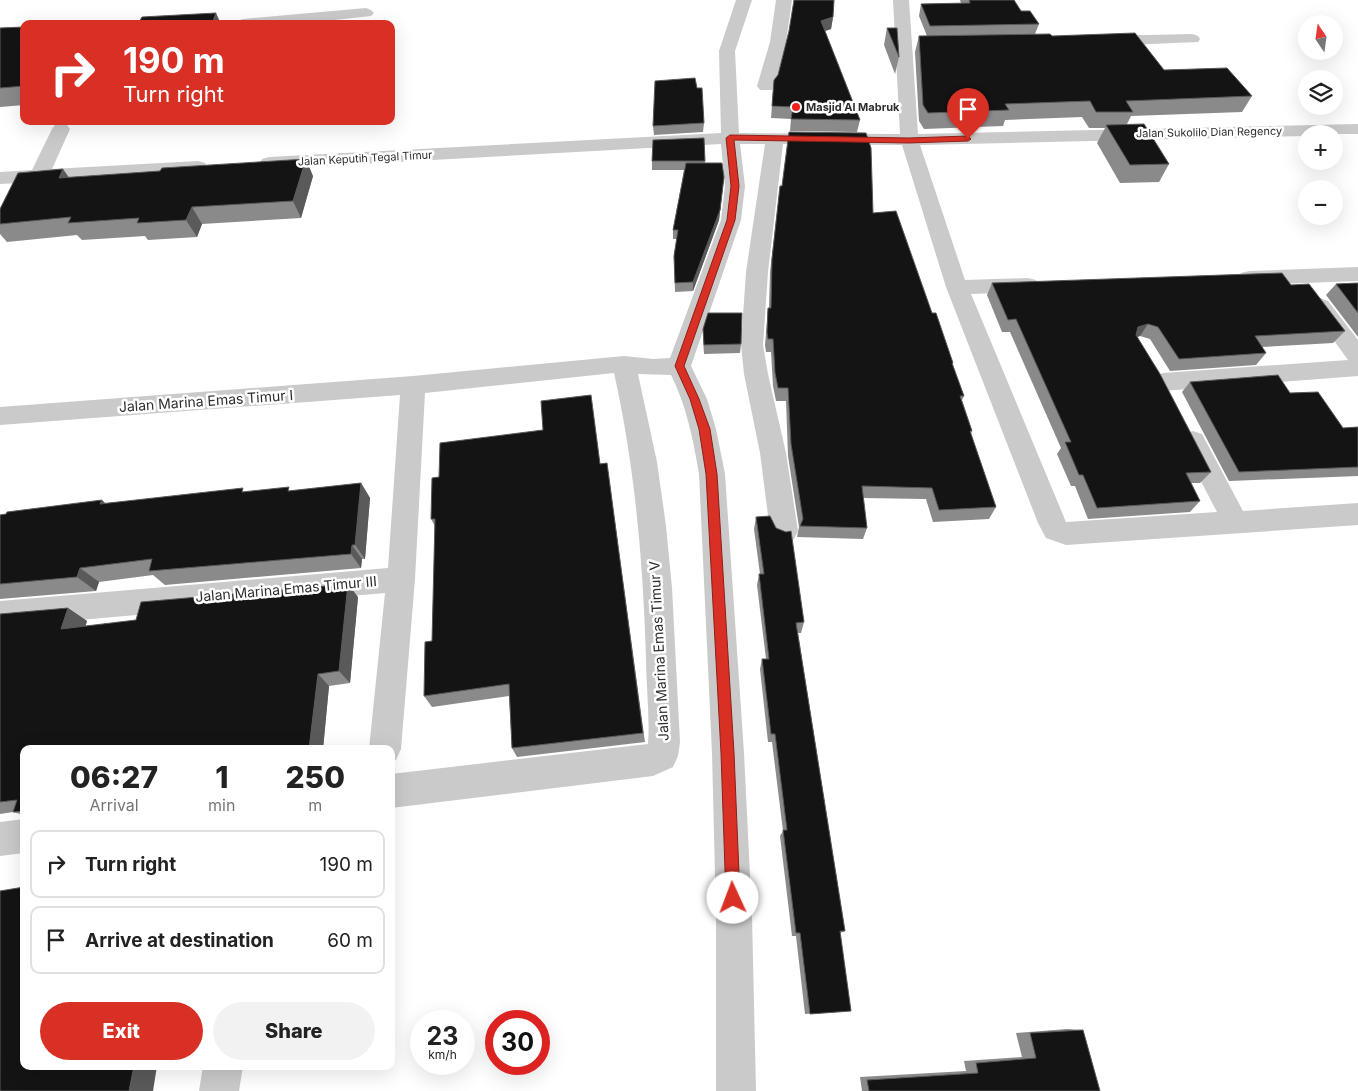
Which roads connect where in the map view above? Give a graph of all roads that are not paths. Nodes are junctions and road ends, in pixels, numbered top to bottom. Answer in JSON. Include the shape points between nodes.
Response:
{"nodes":[{"id":1,"x":744,"y":0,"type":"edge"},
{"id":2,"x":784,"y":0,"type":"edge"},
{"id":3,"x":901,"y":0,"type":"edge"},
{"id":4,"x":293,"y":7,"type":"dead end"},
{"id":5,"x":366,"y":13,"type":"dead end"},
{"id":6,"x":286,"y":20,"type":"edge"},
{"id":7,"x":296,"y":20,"type":"edge"},
{"id":8,"x":1192,"y":39,"type":"dead end"},
{"id":9,"x":1083,"y":41,"type":"edge"},
{"id":10,"x":766,"y":86,"type":"dead end"},
{"id":11,"x":1358,"y":128,"type":"edge"},
{"id":12,"x":61,"y":129,"type":"dead end"},
{"id":13,"x":730,"y":138,"type":"junction"},
{"id":14,"x":775,"y":138,"type":"junction"},
{"id":15,"x":909,"y":140,"type":"junction"},
{"id":16,"x":246,"y":165,"type":"edge"},
{"id":17,"x":217,"y":166,"type":"edge"},
{"id":18,"x":39,"y":176,"type":"junction"},
{"id":19,"x":0,"y":178,"type":"edge"},
{"id":20,"x":1358,"y":274,"type":"edge"},
{"id":21,"x":1298,"y":277,"type":"junction"},
{"id":22,"x":1230,"y":279,"type":"edge"},
{"id":23,"x":1045,"y":284,"type":"edge"},
{"id":24,"x":957,"y":287,"type":"junction"},
{"id":25,"x":1358,"y":357,"type":"edge"},
{"id":26,"x":1149,"y":360,"type":"edge"},
{"id":27,"x":624,"y":364,"type":"junction"},
{"id":28,"x":680,"y":366,"type":"junction"},
{"id":29,"x":1358,"y":368,"type":"edge"},
{"id":30,"x":413,"y":385,"type":"junction"},
{"id":31,"x":1172,"y":400,"type":"junction"},
{"id":32,"x":0,"y":416,"type":"edge"},
{"id":33,"x":1358,"y":514,"type":"edge"},
{"id":34,"x":1235,"y":522,"type":"junction"},
{"id":35,"x":784,"y":530,"type":"edge"},
{"id":36,"x":401,"y":579,"type":"junction"},
{"id":37,"x":0,"y":614,"type":"edge"},
{"id":38,"x":385,"y":745,"type":"edge"},
{"id":39,"x":395,"y":791,"type":"edge"},
{"id":40,"x":20,"y":836,"type":"edge"},
{"id":41,"x":0,"y":839,"type":"edge"},
{"id":42,"x":222,"y":1070,"type":"edge"},
{"id":43,"x":219,"y":1091,"type":"edge"},
{"id":44,"x":736,"y":1091,"type":"edge"}],
"edges":[{"from":1,"to":13,"type":"street","via":[[727,51]]},
{"from":2,"to":10,"type":"street","via":[[778,42]]},
{"from":3,"to":15,"type":"street","via":[[911,44]]},
{"from":4,"to":6,"type":"street"},
{"from":5,"to":7,"type":"street"},
{"from":8,"to":9,"type":"street"},
{"from":11,"to":15,"type":"street","name":"Jalan Sukolilo Dian Regency"},
{"from":12,"to":18,"type":"street"},
{"from":13,"to":14,"type":"street","name":"Jalan Sukolilo Dian Regency"},
{"from":13,"to":16,"type":"street","name":"Jalan Keputih Tegal Timur"},
{"from":13,"to":28,"type":"street","via":[[735,186],[731,220]]},
{"from":14,"to":15,"type":"street","name":"Jalan Sukolilo Dian Regency"},
{"from":14,"to":35,"type":"street","via":[[752,345]]},
{"from":15,"to":24,"type":"street"},
{"from":17,"to":18,"type":"street"},
{"from":18,"to":19,"type":"street"},
{"from":20,"to":21,"type":"street"},
{"from":21,"to":22,"type":"street"},
{"from":21,"to":25,"type":"street"},
{"from":23,"to":24,"type":"street"},
{"from":24,"to":34,"type":"street","via":[[1056,530],[1066,534]]},
{"from":26,"to":31,"type":"street"},
{"from":27,"to":28,"type":"street","name":"Jalan Marina Emas Timur I"},
{"from":27,"to":30,"type":"street","name":"Jalan Marina Emas Timur I"},
{"from":27,"to":39,"type":"street","name":"Jalan Marina Emas Timur V","via":[[650,495],[658,594],[662,756],[653,760]]},
{"from":28,"to":44,"type":"street","via":[[704,429],[712,474],[730,801]]},
{"from":29,"to":31,"type":"street"},
{"from":30,"to":32,"type":"street","name":"Jalan Marina Emas Timur I"},
{"from":30,"to":36,"type":"street"},
{"from":31,"to":34,"type":"street"},
{"from":33,"to":34,"type":"street"},
{"from":36,"to":37,"type":"street","name":"Jalan Marina Emas Timur III"},
{"from":36,"to":38,"type":"street"},
{"from":40,"to":41,"type":"street"},
{"from":42,"to":43,"type":"street"}]}
